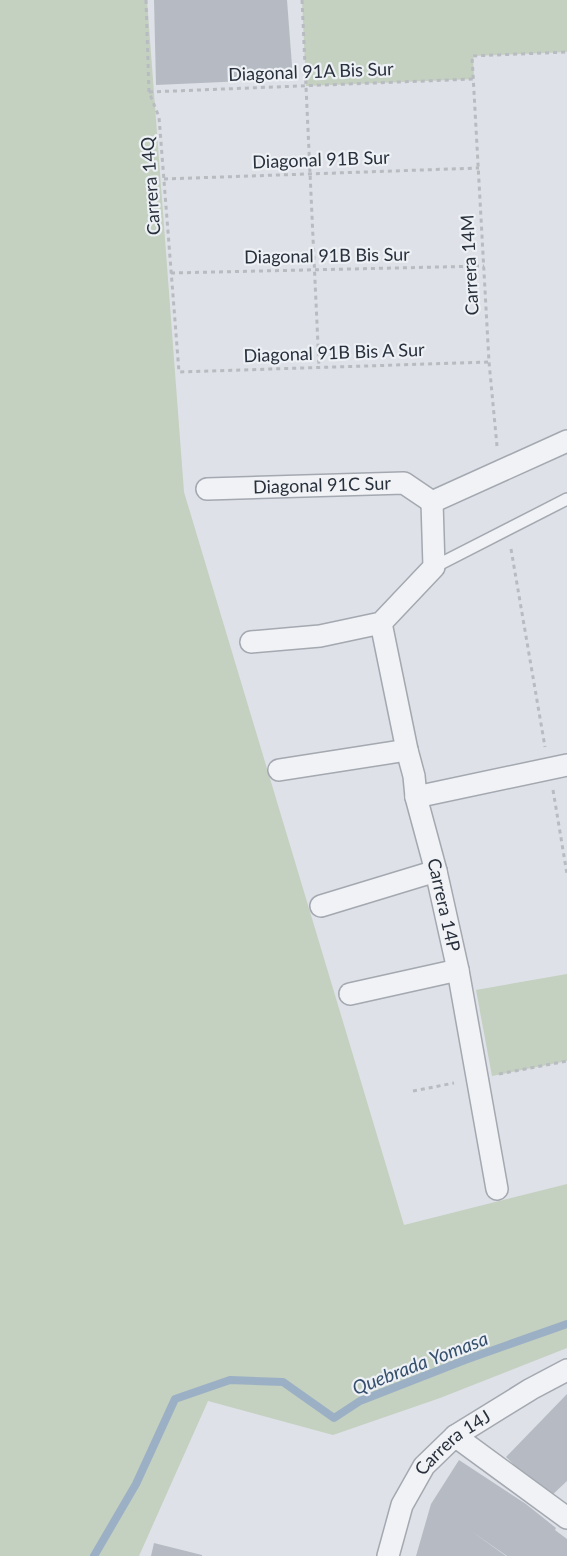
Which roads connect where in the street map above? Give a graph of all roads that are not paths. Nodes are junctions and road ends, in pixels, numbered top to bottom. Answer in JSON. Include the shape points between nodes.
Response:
{"nodes":[{"id":1,"x":567,"y":440,"type":"edge"},
{"id":2,"x":207,"y":489,"type":"dead end"},
{"id":3,"x":567,"y":499,"type":"edge"},
{"id":4,"x":432,"y":502,"type":"junction"},
{"id":5,"x":434,"y":567,"type":"junction"},
{"id":6,"x":381,"y":623,"type":"junction"},
{"id":7,"x":251,"y":642,"type":"dead end"},
{"id":8,"x":407,"y":750,"type":"junction"},
{"id":9,"x":558,"y":767,"type":"edge"},
{"id":10,"x":279,"y":770,"type":"dead end"},
{"id":11,"x":416,"y":797,"type":"junction"},
{"id":12,"x":436,"y":871,"type":"junction"},
{"id":13,"x":321,"y":906,"type":"dead end"},
{"id":14,"x":458,"y":970,"type":"junction"},
{"id":15,"x":350,"y":994,"type":"dead end"},
{"id":16,"x":497,"y":1189,"type":"dead end"},
{"id":17,"x":567,"y":1370,"type":"edge"},
{"id":18,"x":455,"y":1436,"type":"junction"},
{"id":19,"x":567,"y":1518,"type":"edge"},
{"id":20,"x":388,"y":1556,"type":"edge"}],
"edges":[{"from":1,"to":4,"type":"street"},
{"from":2,"to":4,"type":"street","name":"Diagonal 91C Sur","via":[[404,483]]},
{"from":3,"to":5,"type":"lane"},
{"from":4,"to":5,"type":"street"},
{"from":5,"to":6,"type":"street"},
{"from":6,"to":7,"type":"street","via":[[320,636]]},
{"from":6,"to":8,"type":"street","name":"Carrera 14P"},
{"from":8,"to":10,"type":"street"},
{"from":8,"to":11,"type":"street","name":"Carrera 14P"},
{"from":9,"to":11,"type":"street"},
{"from":11,"to":12,"type":"street","name":"Carrera 14P"},
{"from":12,"to":13,"type":"street"},
{"from":12,"to":14,"type":"street","name":"Carrera 14P"},
{"from":14,"to":15,"type":"street"},
{"from":14,"to":16,"type":"street","name":"Carrera 14P"},
{"from":17,"to":18,"type":"street","name":"Carrera 14J","via":[[531,1388]]},
{"from":18,"to":19,"type":"street"},
{"from":18,"to":20,"type":"street","name":"Carrera 14J","via":[[424,1466],[402,1505]]}]}
